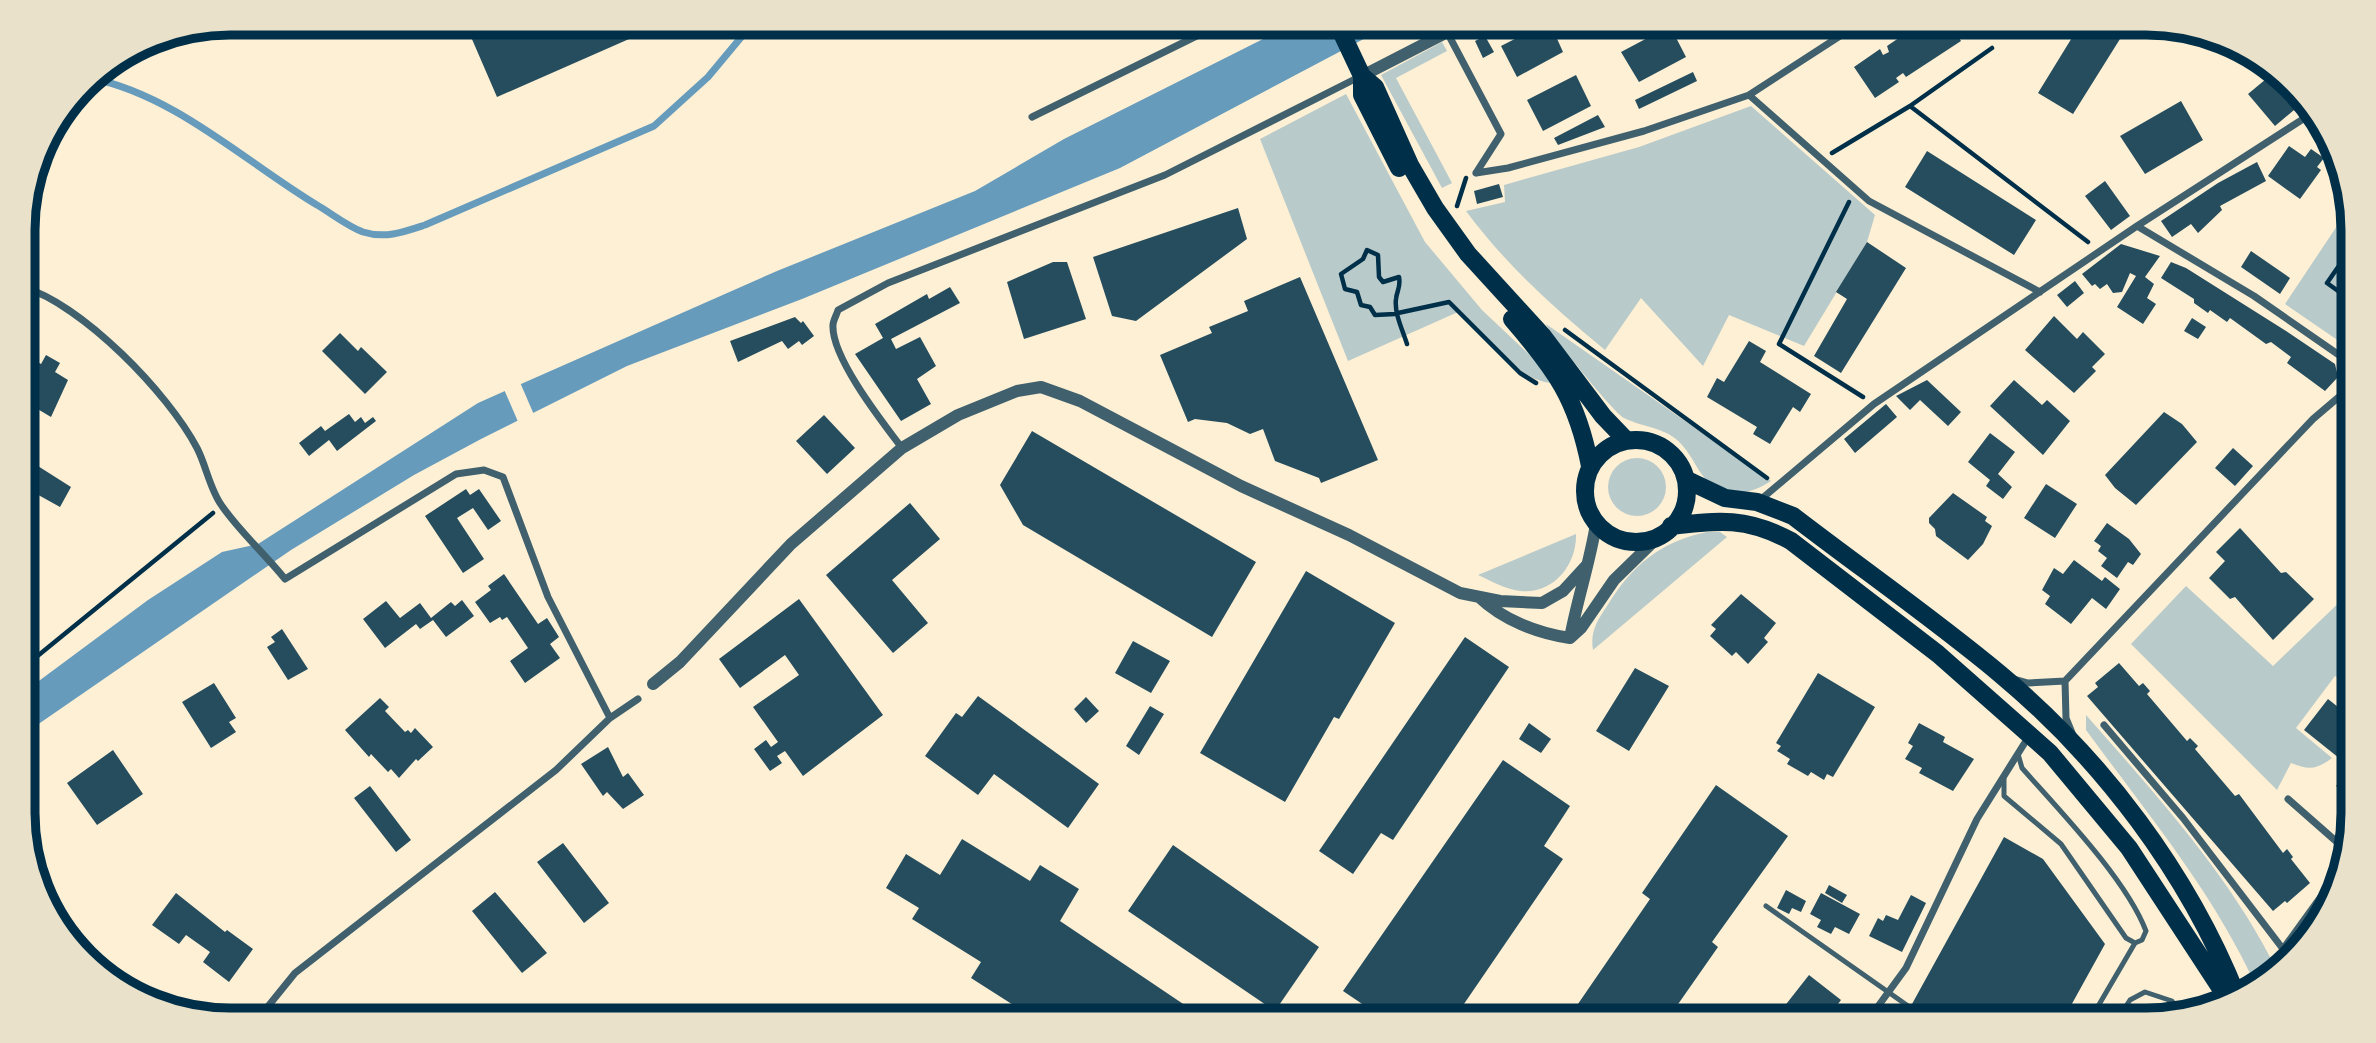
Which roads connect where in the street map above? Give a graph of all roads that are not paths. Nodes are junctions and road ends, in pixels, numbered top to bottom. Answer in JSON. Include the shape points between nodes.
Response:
{"nodes":[{"id":1,"x":1199,"y":35,"type":"edge"},
{"id":2,"x":1342,"y":35,"type":"edge"},
{"id":3,"x":1440,"y":35,"type":"edge"},
{"id":4,"x":1449,"y":35,"type":"edge"},
{"id":5,"x":1842,"y":35,"type":"edge"},
{"id":6,"x":1359,"y":72,"type":"junction"},
{"id":7,"x":1749,"y":95,"type":"junction"},
{"id":8,"x":1032,"y":117,"type":"dead end"},
{"id":9,"x":2305,"y":118,"type":"edge"},
{"id":10,"x":2137,"y":226,"type":"junction"},
{"id":11,"x":35,"y":290,"type":"edge"},
{"id":12,"x":2040,"y":292,"type":"junction"},
{"id":13,"x":2341,"y":356,"type":"edge"},
{"id":14,"x":2341,"y":396,"type":"edge"},
{"id":15,"x":1626,"y":440,"type":"junction"},
{"id":16,"x":902,"y":448,"type":"junction"},
{"id":17,"x":1590,"y":466,"type":"junction"},
{"id":18,"x":1687,"y":480,"type":"junction"},
{"id":19,"x":1757,"y":502,"type":"junction"},
{"id":20,"x":1596,"y":524,"type":"junction"},
{"id":21,"x":1671,"y":526,"type":"junction"},
{"id":22,"x":1656,"y":539,"type":"junction"},
{"id":23,"x":1586,"y":566,"type":"junction"},
{"id":24,"x":1479,"y":597,"type":"junction"},
{"id":25,"x":1570,"y":638,"type":"junction"},
{"id":26,"x":2001,"y":675,"type":"junction"},
{"id":27,"x":2065,"y":681,"type":"junction"},
{"id":28,"x":653,"y":684,"type":"dead end"},
{"id":29,"x":638,"y":699,"type":"dead end"},
{"id":30,"x":610,"y":718,"type":"junction"},
{"id":31,"x":2104,"y":725,"type":"dead end"},
{"id":32,"x":2029,"y":736,"type":"junction"},
{"id":33,"x":2017,"y":752,"type":"junction"},
{"id":34,"x":2082,"y":754,"type":"junction"},
{"id":35,"x":2004,"y":773,"type":"junction"},
{"id":36,"x":2288,"y":799,"type":"dead end"},
{"id":37,"x":2338,"y":843,"type":"edge"},
{"id":38,"x":2324,"y":892,"type":"edge"},
{"id":39,"x":1766,"y":906,"type":"dead end"},
{"id":40,"x":2135,"y":943,"type":"junction"},
{"id":41,"x":2234,"y":987,"type":"edge"},
{"id":42,"x":2223,"y":992,"type":"edge"},
{"id":43,"x":1887,"y":994,"type":"junction"},
{"id":44,"x":2174,"y":1006,"type":"edge"},
{"id":45,"x":267,"y":1008,"type":"edge"},
{"id":46,"x":1877,"y":1008,"type":"edge"},
{"id":47,"x":1909,"y":1008,"type":"edge"},
{"id":48,"x":2097,"y":1008,"type":"edge"},
{"id":49,"x":2125,"y":1008,"type":"edge"}],
"edges":[{"from":1,"to":8,"type":"street"},
{"from":2,"to":6,"type":"main road"},
{"from":3,"to":6,"type":"street"},
{"from":4,"to":7,"type":"street","via":[[1501,134],[1476,173],[1644,131]]},
{"from":5,"to":7,"type":"street"},
{"from":6,"to":15,"type":"main road","via":[[1375,87],[1410,165],[1461,244]]},
{"from":6,"to":16,"type":"street","via":[[1165,176],[888,283],[838,310],[833,326],[839,349],[871,410]]},
{"from":6,"to":17,"type":"main road","via":[[1362,95],[1430,218],[1561,380],[1577,411]]},
{"from":7,"to":12,"type":"street","via":[[1869,201]]},
{"from":9,"to":10,"type":"street"},
{"from":10,"to":12,"type":"street"},
{"from":10,"to":13,"type":"street","via":[[2254,296]]},
{"from":11,"to":30,"type":"street","via":[[95,328],[160,397],[196,445],[222,506],[285,579],[456,474],[484,470],[503,477],[548,597]]},
{"from":12,"to":19,"type":"street","via":[[1874,404]]},
{"from":14,"to":27,"type":"street","via":[[2313,419]]},
{"from":15,"to":17,"type":"main road","via":[[1600,454]]},
{"from":15,"to":18,"type":"main road","via":[[1642,440],[1665,449]]},
{"from":16,"to":24,"type":"street","via":[[958,415],[1017,391],[1041,387],[1080,401],[1460,593]]},
{"from":16,"to":28,"type":"street","via":[[791,544],[680,662]]},
{"from":17,"to":20,"type":"main road","via":[[1584,496]]},
{"from":18,"to":19,"type":"main road","via":[[1725,498]]},
{"from":18,"to":21,"type":"main road","via":[[1684,510]]},
{"from":19,"to":26,"type":"main road","via":[[1793,516]]},
{"from":20,"to":22,"type":"main road","via":[[1621,540]]},
{"from":20,"to":23,"type":"street"},
{"from":21,"to":22,"type":"main road"},
{"from":21,"to":32,"type":"main road","via":[[1729,520],[1769,529],[1791,541],[1938,654]]},
{"from":22,"to":25,"type":"street","via":[[1614,580]]},
{"from":23,"to":24,"type":"street","via":[[1563,591],[1542,603]]},
{"from":23,"to":25,"type":"street"},
{"from":24,"to":25,"type":"street","via":[[1506,617]]},
{"from":26,"to":27,"type":"street","via":[[2028,683]]},
{"from":26,"to":34,"type":"main road"},
{"from":27,"to":34,"type":"street","via":[[2066,718]]},
{"from":29,"to":30,"type":"street"},
{"from":30,"to":45,"type":"street","via":[[556,770],[295,973]]},
{"from":31,"to":38,"type":"street","via":[[2183,818],[2283,949]]},
{"from":32,"to":33,"type":"street"},
{"from":32,"to":42,"type":"main road","via":[[2050,753],[2129,848]]},
{"from":33,"to":35,"type":"street"},
{"from":33,"to":40,"type":"lane","via":[[2022,768],[2082,836],[2143,923],[2146,931]]},
{"from":34,"to":41,"type":"main road","via":[[2172,869],[2217,944]]},
{"from":35,"to":40,"type":"lane","via":[[2004,796],[2061,844],[2126,938]]},
{"from":35,"to":43,"type":"street","via":[[1906,968]]},
{"from":36,"to":37,"type":"street"},
{"from":39,"to":43,"type":"lane"},
{"from":40,"to":48,"type":"lane"},
{"from":43,"to":46,"type":"street"},
{"from":43,"to":47,"type":"lane"},
{"from":44,"to":49,"type":"lane","via":[[2145,992]]}]}
